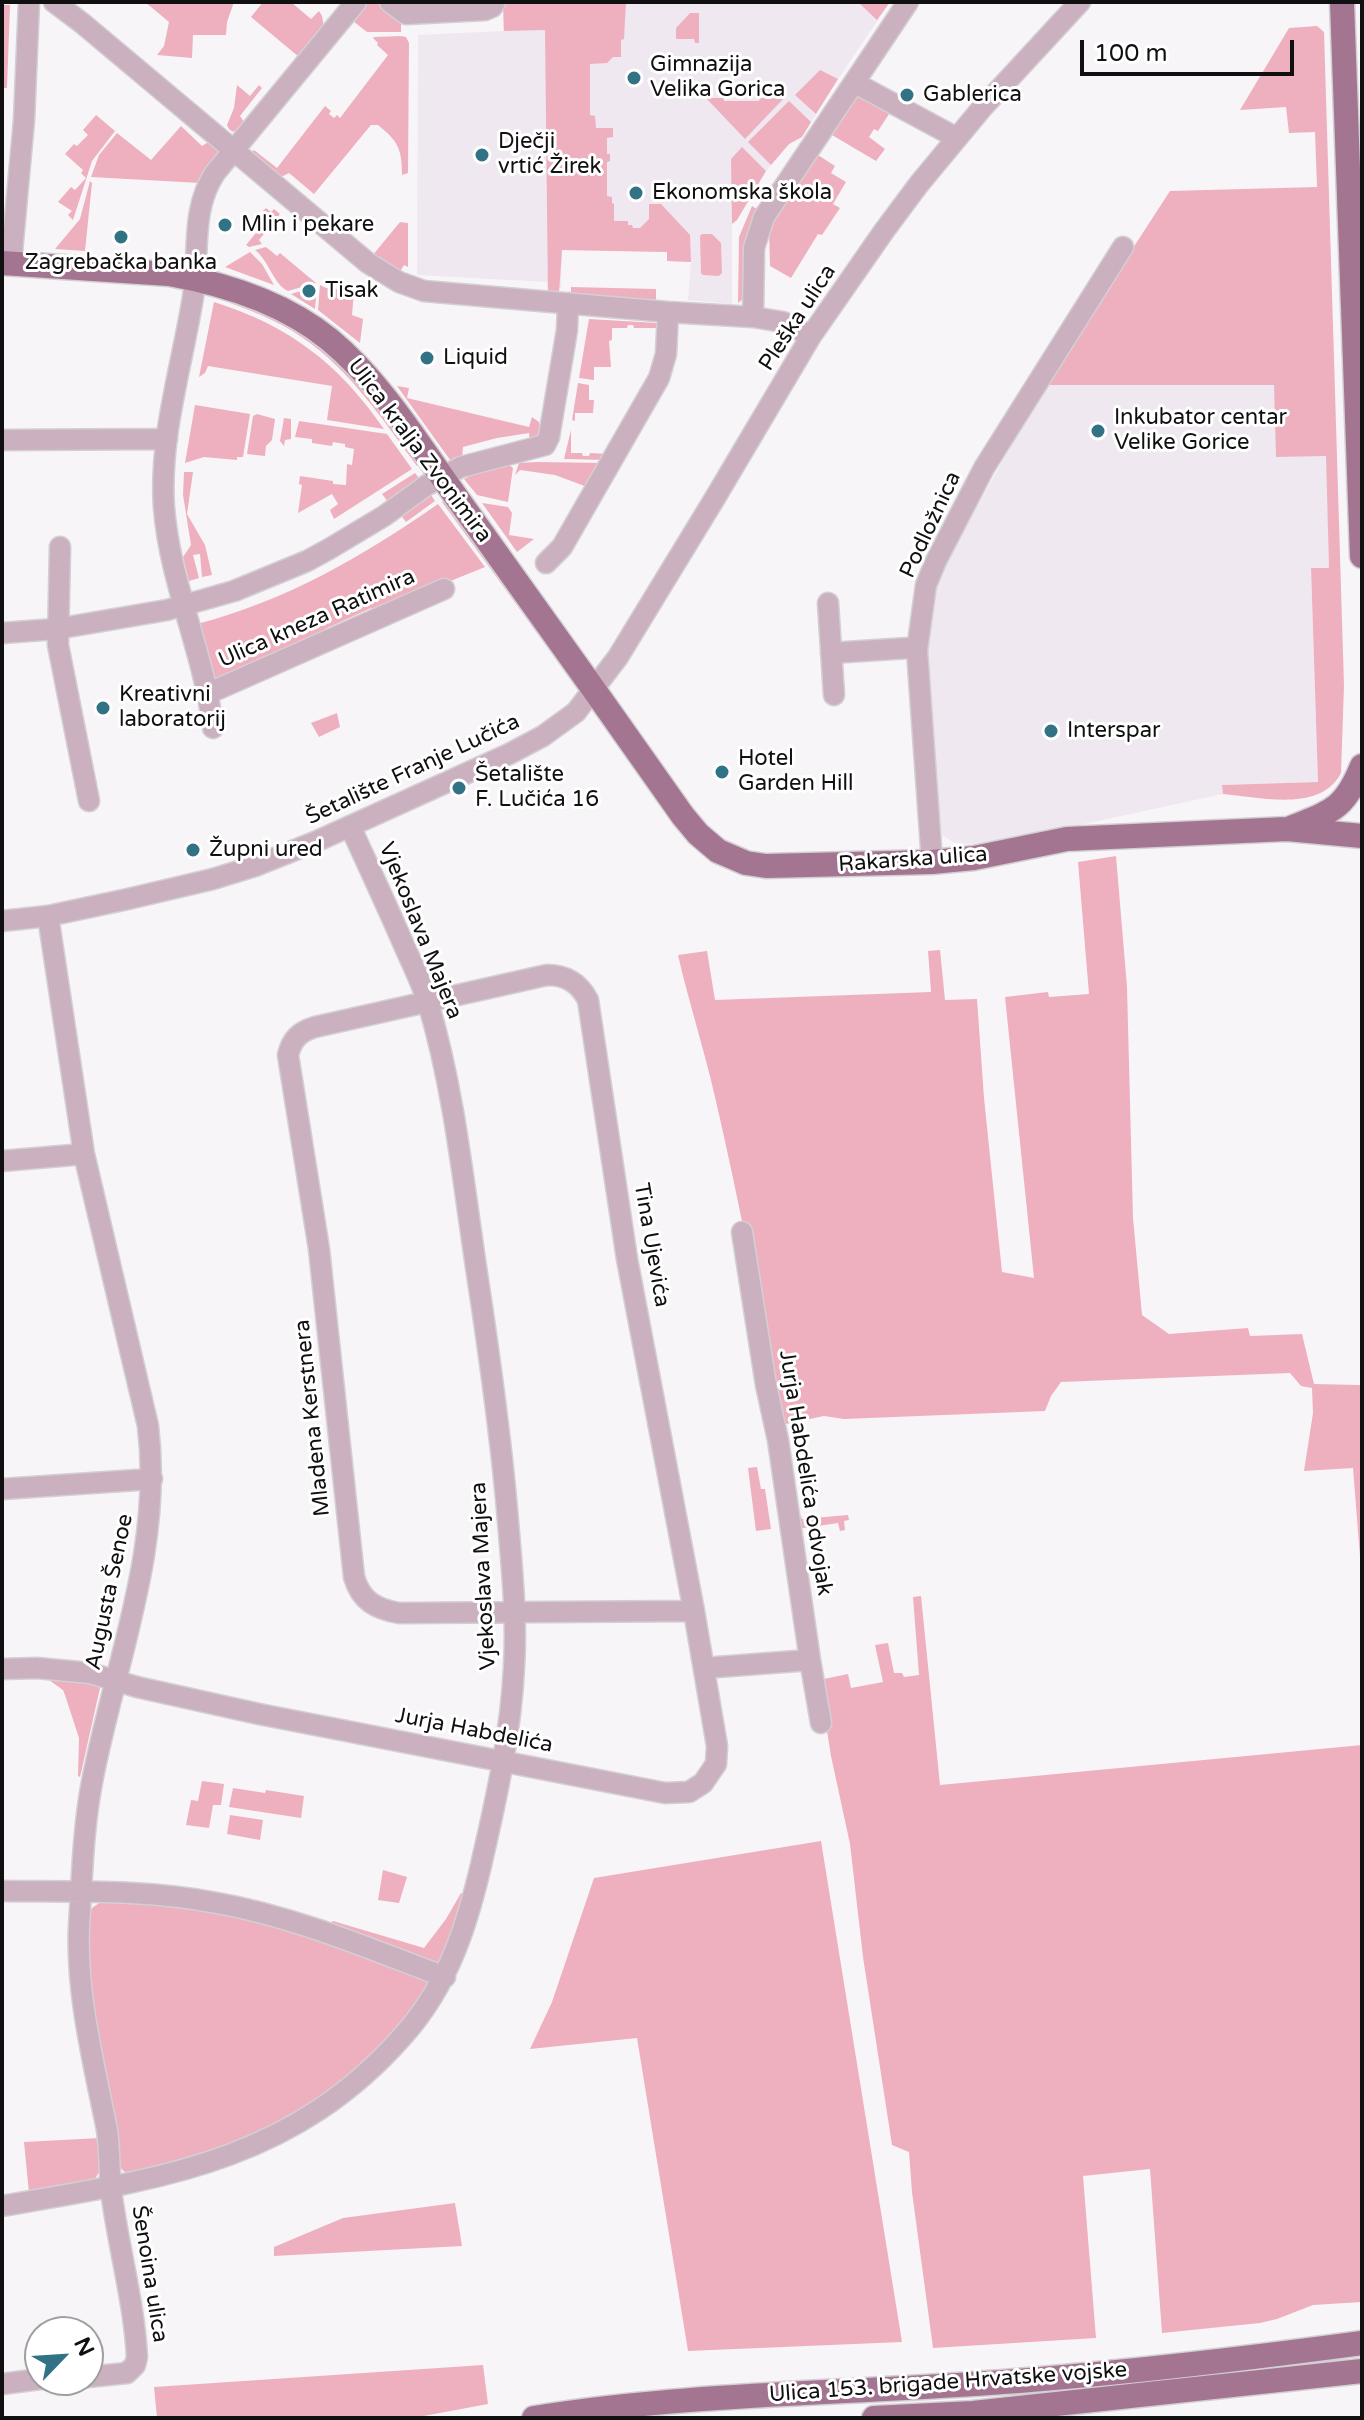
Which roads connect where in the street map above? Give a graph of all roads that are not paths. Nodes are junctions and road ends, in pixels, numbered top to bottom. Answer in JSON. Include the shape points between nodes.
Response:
{"nodes":[{"id":1,"x":29,"y":2,"type":"edge"},
{"id":2,"x":54,"y":2,"type":"edge"},
{"id":3,"x":356,"y":2,"type":"edge"},
{"id":4,"x":390,"y":2,"type":"edge"},
{"id":5,"x":495,"y":2,"type":"edge"},
{"id":6,"x":908,"y":2,"type":"edge"},
{"id":7,"x":1080,"y":2,"type":"edge"},
{"id":8,"x":1342,"y":2,"type":"edge"},
{"id":9,"x":855,"y":83,"type":"junction"},
{"id":10,"x":957,"y":138,"type":"junction"},
{"id":11,"x":233,"y":150,"type":"junction"},
{"id":12,"x":1123,"y":247,"type":"dead end"},
{"id":13,"x":6,"y":263,"type":"edge"},
{"id":14,"x":194,"y":278,"type":"junction"},
{"id":15,"x":568,"y":303,"type":"junction"},
{"id":16,"x":668,"y":312,"type":"junction"},
{"id":17,"x":753,"y":317,"type":"junction"},
{"id":18,"x":811,"y":336,"type":"junction"},
{"id":19,"x":167,"y":439,"type":"junction"},
{"id":20,"x":2,"y":440,"type":"edge"},
{"id":21,"x":442,"y":477,"type":"junction"},
{"id":22,"x":60,"y":547,"type":"dead end"},
{"id":23,"x":1362,"y":556,"type":"edge"},
{"id":24,"x":546,"y":563,"type":"dead end"},
{"id":25,"x":444,"y":589,"type":"dead end"},
{"id":26,"x":828,"y":603,"type":"dead end"},
{"id":27,"x":185,"y":606,"type":"junction"},
{"id":28,"x":56,"y":629,"type":"junction"},
{"id":29,"x":2,"y":633,"type":"edge"},
{"id":30,"x":917,"y":650,"type":"junction"},
{"id":31,"x":831,"y":653,"type":"junction"},
{"id":32,"x":594,"y":688,"type":"junction"},
{"id":33,"x":209,"y":693,"type":"junction"},
{"id":34,"x":834,"y":695,"type":"dead end"},
{"id":35,"x":213,"y":728,"type":"dead end"},
{"id":36,"x":1362,"y":766,"type":"edge"},
{"id":37,"x":89,"y":801,"type":"dead end"},
{"id":38,"x":350,"y":826,"type":"junction"},
{"id":39,"x":1287,"y":829,"type":"junction"},
{"id":40,"x":1362,"y":836,"type":"edge"},
{"id":41,"x":932,"y":862,"type":"junction"},
{"id":42,"x":48,"y":916,"type":"junction"},
{"id":43,"x":2,"y":921,"type":"edge"},
{"id":44,"x":428,"y":1001,"type":"junction"},
{"id":45,"x":84,"y":1154,"type":"junction"},
{"id":46,"x":2,"y":1161,"type":"edge"},
{"id":47,"x":742,"y":1232,"type":"dead end"},
{"id":48,"x":152,"y":1479,"type":"junction"},
{"id":49,"x":2,"y":1489,"type":"edge"},
{"id":50,"x":694,"y":1611,"type":"junction"},
{"id":51,"x":514,"y":1612,"type":"junction"},
{"id":52,"x":810,"y":1660,"type":"junction"},
{"id":53,"x":704,"y":1668,"type":"junction"},
{"id":54,"x":2,"y":1669,"type":"edge"},
{"id":55,"x":117,"y":1679,"type":"junction"},
{"id":56,"x":821,"y":1723,"type":"dead end"},
{"id":57,"x":504,"y":1760,"type":"junction"},
{"id":58,"x":2,"y":1891,"type":"edge"},
{"id":59,"x":82,"y":1892,"type":"junction"},
{"id":60,"x":445,"y":1977,"type":"junction"},
{"id":61,"x":111,"y":2187,"type":"junction"},
{"id":62,"x":2,"y":2206,"type":"edge"},
{"id":63,"x":1362,"y":2343,"type":"edge"},
{"id":64,"x":1362,"y":2371,"type":"edge"},
{"id":65,"x":104,"y":2375,"type":"edge"},
{"id":66,"x":24,"y":2381,"type":"edge"},
{"id":67,"x":2,"y":2384,"type":"edge"},
{"id":68,"x":534,"y":2418,"type":"edge"},
{"id":69,"x":874,"y":2418,"type":"edge"}],
"edges":[{"from":1,"to":13,"type":"street","via":[[24,120]]},
{"from":2,"to":11,"type":"street"},
{"from":3,"to":11,"type":"street"},
{"from":4,"to":5,"type":"street","via":[[406,14],[485,10]]},
{"from":6,"to":9,"type":"street"},
{"from":7,"to":10,"type":"street","name":"Pleška ulica"},
{"from":8,"to":23,"type":"main road"},
{"from":9,"to":10,"type":"street"},
{"from":9,"to":17,"type":"street","via":[[759,226]]},
{"from":10,"to":18,"type":"street","name":"Pleška ulica"},
{"from":11,"to":14,"type":"street","via":[[203,196]]},
{"from":11,"to":15,"type":"street","via":[[368,263],[410,288]]},
{"from":12,"to":30,"type":"street","name":"Podložnica","via":[[984,468],[936,561],[926,585]]},
{"from":13,"to":14,"type":"main road","name":"Ulica kralja Zvonimira"},
{"from":14,"to":19,"type":"street"},
{"from":14,"to":21,"type":"main road","name":"Ulica kralja Zvonimira","via":[[265,302],[329,340],[375,386]]},
{"from":15,"to":16,"type":"street"},
{"from":15,"to":21,"type":"street","via":[[548,442]]},
{"from":16,"to":17,"type":"street"},
{"from":16,"to":24,"type":"street","via":[[659,378],[562,547]]},
{"from":17,"to":18,"type":"street","via":[[783,322]]},
{"from":18,"to":32,"type":"street","name":"Pleška ulica","via":[[618,657]]},
{"from":19,"to":20,"type":"street"},
{"from":19,"to":27,"type":"street","via":[[165,518]]},
{"from":21,"to":27,"type":"street","via":[[307,561]]},
{"from":21,"to":32,"type":"main road","name":"Ulica kralja Zvonimira"},
{"from":22,"to":28,"type":"street"},
{"from":25,"to":33,"type":"street","name":"Ulica kneza Ratimira"},
{"from":26,"to":31,"type":"street"},
{"from":27,"to":28,"type":"street"},
{"from":27,"to":33,"type":"street"},
{"from":28,"to":29,"type":"street"},
{"from":28,"to":37,"type":"street"},
{"from":30,"to":31,"type":"street"},
{"from":30,"to":41,"type":"street","name":"Podložnica"},
{"from":31,"to":34,"type":"street"},
{"from":32,"to":38,"type":"street","name":"Šetalište Franje Lučića","via":[[576,712],[534,742]]},
{"from":32,"to":41,"type":"main road","name":"Rakarska ulica","via":[[690,825],[729,857],[766,866]]},
{"from":33,"to":35,"type":"street"},
{"from":36,"to":39,"type":"main road","via":[[1344,802]]},
{"from":38,"to":42,"type":"street","name":"Šetalište Franje Lučića","via":[[213,879]]},
{"from":38,"to":44,"type":"street","name":"Vjekoslava Majera"},
{"from":39,"to":40,"type":"main road","name":"Rakarska ulica"},
{"from":39,"to":41,"type":"main road","name":"Rakarska ulica","via":[[1067,839]]},
{"from":42,"to":43,"type":"street","name":"Šetalište Franje Lučića"},
{"from":42,"to":45,"type":"street","name":"Augusta Šenoe"},
{"from":44,"to":50,"type":"street","name":"Tina Ujevića","via":[[547,975],[574,982],[588,1000],[627,1259]]},
{"from":44,"to":51,"type":"street","name":"Vjekoslava Majera","via":[[448,1075],[487,1342]]},
{"from":44,"to":51,"type":"street","name":"Mladena Kerstnera","via":[[304,1031],[288,1055],[319,1249],[354,1577],[357,1590],[381,1610]]},
{"from":45,"to":46,"type":"street"},
{"from":45,"to":48,"type":"street","name":"Augusta Šenoe","via":[[148,1426]]},
{"from":47,"to":52,"type":"street","name":"Jurja Habdelića odvojak"},
{"from":48,"to":49,"type":"street"},
{"from":48,"to":55,"type":"street","name":"Augusta Šenoe","via":[[143,1567]]},
{"from":50,"to":51,"type":"street","name":"Mladena Kerstnera"},
{"from":50,"to":53,"type":"street","name":"Tina Ujevića"},
{"from":51,"to":57,"type":"street","name":"Vjekoslava Majera"},
{"from":52,"to":53,"type":"street"},
{"from":52,"to":56,"type":"street","name":"Jurja Habdelića odvojak"},
{"from":53,"to":57,"type":"street","name":"Jurja Habdelića","via":[[716,1764],[689,1792],[665,1793]]},
{"from":54,"to":55,"type":"street","name":"Jurja Habdelića","via":[[50,1669]]},
{"from":55,"to":57,"type":"street","name":"Jurja Habdelića","via":[[259,1714]]},
{"from":55,"to":59,"type":"street","name":"Augusta Šenoe","via":[[87,1810]]},
{"from":57,"to":60,"type":"street","name":"Vjekoslava Majera","via":[[476,1890]]},
{"from":58,"to":59,"type":"street"},
{"from":59,"to":60,"type":"street","via":[[154,1894],[232,1906],[300,1923]]},
{"from":59,"to":61,"type":"street","name":"Augusta Šenoe","via":[[81,1982],[108,2134]]},
{"from":60,"to":61,"type":"street","name":"Vjekoslava Majera","via":[[403,2036],[346,2091],[307,2117],[224,2158]]},
{"from":61,"to":62,"type":"street","name":"Vjekoslava Majera"},
{"from":61,"to":65,"type":"street","name":"Šenoina ulica","via":[[137,2357],[127,2373]]},
{"from":63,"to":68,"type":"main road","name":"Ulica 153. brigade Hrvatske vojske","via":[[963,2385],[673,2401]]},
{"from":64,"to":69,"type":"main road","name":"Ulica 153. brigade Hrvatske vojske","via":[[973,2413]]},
{"from":66,"to":67,"type":"street"}]}
